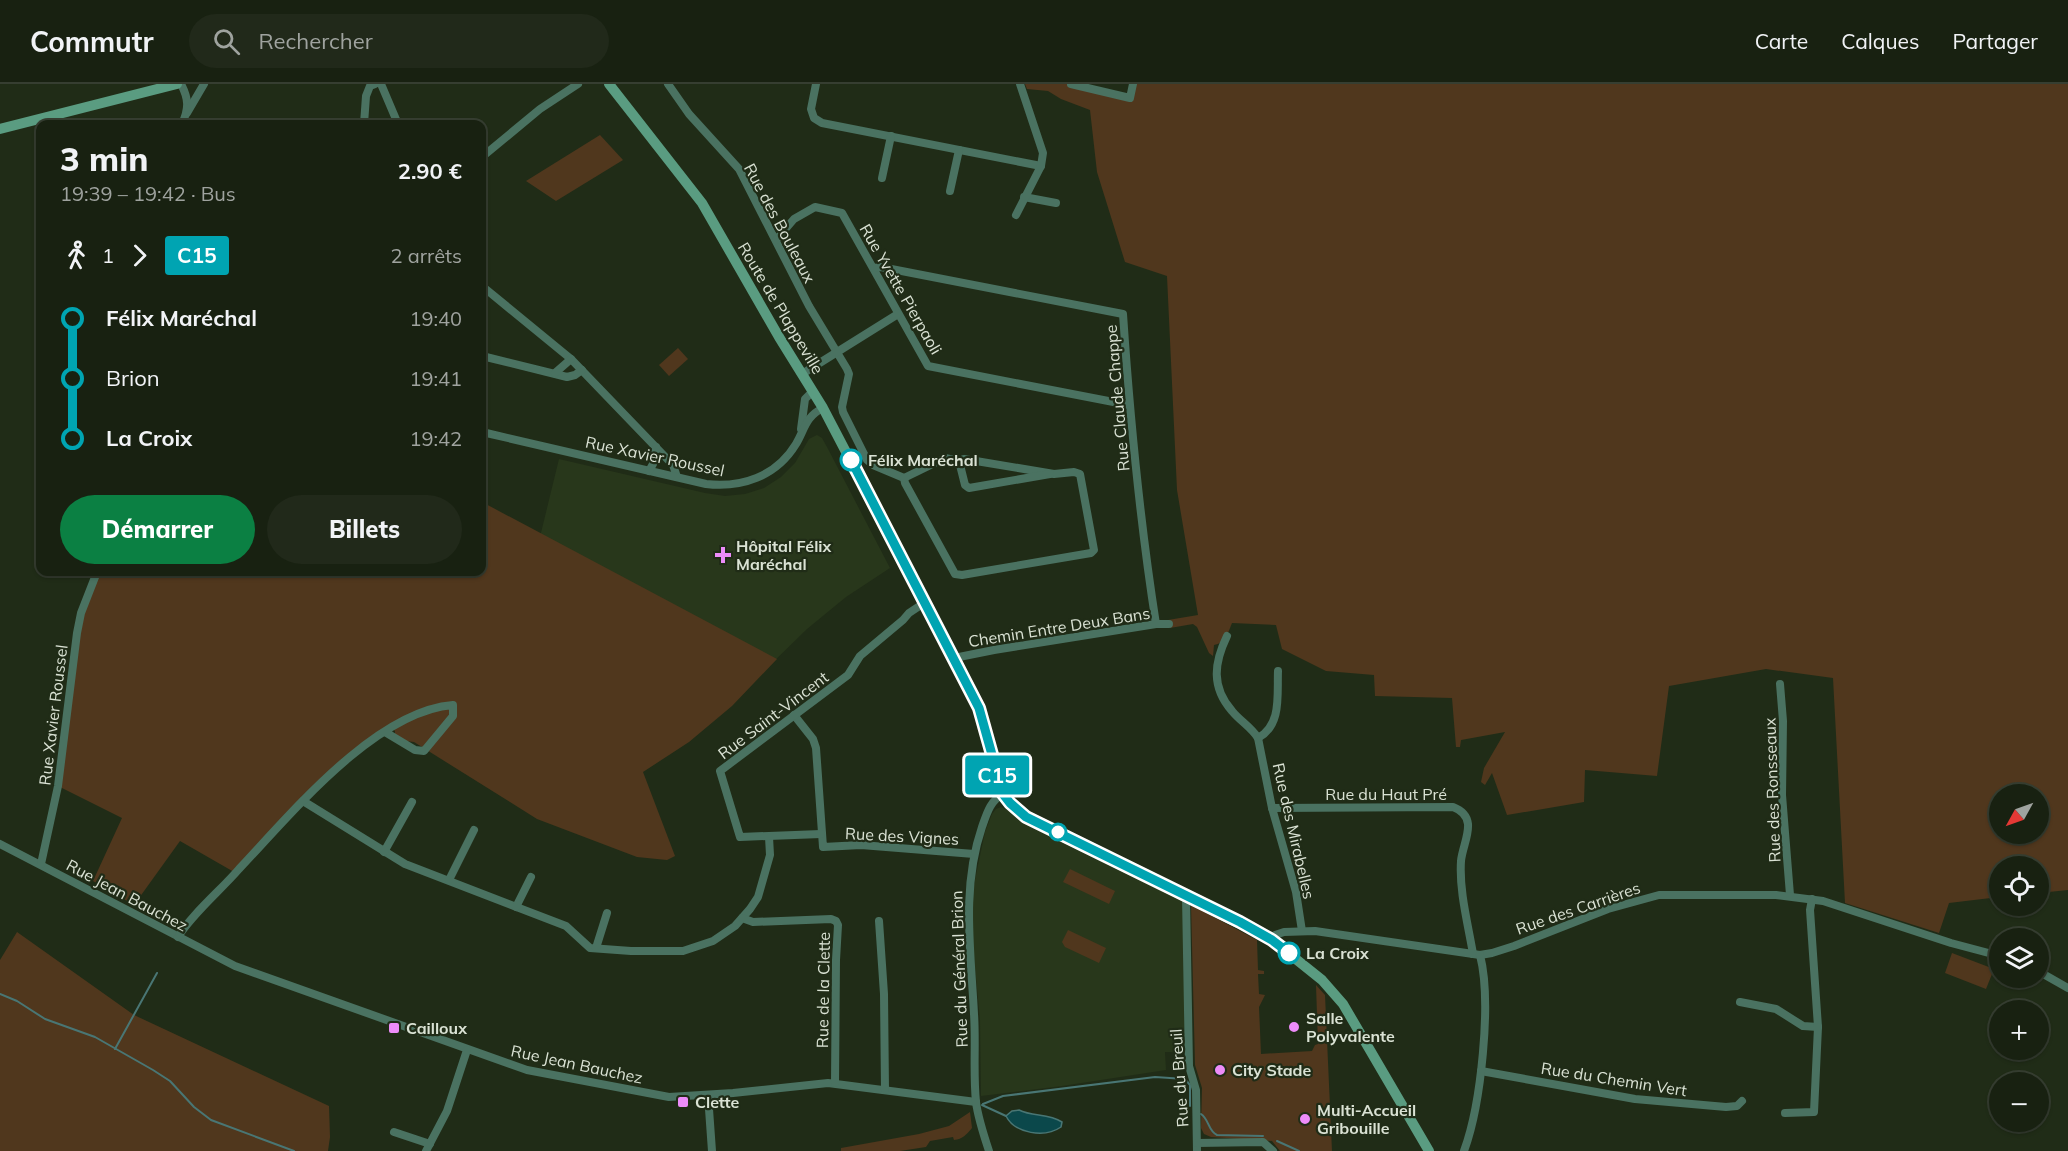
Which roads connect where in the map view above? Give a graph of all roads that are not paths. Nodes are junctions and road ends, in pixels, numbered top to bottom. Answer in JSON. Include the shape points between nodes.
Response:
{"nodes":[{"id":1,"x":179,"y":84,"type":"edge"},
{"id":2,"x":204,"y":84,"type":"edge"},
{"id":3,"x":381,"y":84,"type":"edge"},
{"id":4,"x":578,"y":84,"type":"edge"},
{"id":5,"x":609,"y":84,"type":"edge"},
{"id":6,"x":668,"y":84,"type":"edge"},
{"id":7,"x":816,"y":84,"type":"edge"},
{"id":8,"x":1020,"y":84,"type":"edge"},
{"id":9,"x":1071,"y":84,"type":"edge"},
{"id":10,"x":1133,"y":84,"type":"edge"},
{"id":11,"x":371,"y":85,"type":"edge"},
{"id":12,"x":152,"y":87,"type":"edge"},
{"id":13,"x":187,"y":113,"type":"junction"},
{"id":14,"x":36,"y":120,"type":"edge"},
{"id":15,"x":38,"y":120,"type":"edge"},
{"id":16,"x":184,"y":120,"type":"edge"},
{"id":17,"x":364,"y":120,"type":"edge"},
{"id":18,"x":397,"y":120,"type":"edge"},
{"id":19,"x":0,"y":129,"type":"edge"},
{"id":20,"x":891,"y":136,"type":"junction"},
{"id":21,"x":958,"y":150,"type":"junction"},
{"id":22,"x":486,"y":154,"type":"edge"},
{"id":23,"x":1041,"y":166,"type":"junction"},
{"id":24,"x":882,"y":178,"type":"dead end"},
{"id":25,"x":950,"y":191,"type":"dead end"},
{"id":26,"x":1024,"y":197,"type":"junction"},
{"id":27,"x":1056,"y":204,"type":"dead end"},
{"id":28,"x":1017,"y":215,"type":"dead end"},
{"id":29,"x":776,"y":240,"type":"junction"},
{"id":30,"x":874,"y":268,"type":"junction"},
{"id":31,"x":486,"y":289,"type":"edge"},
{"id":32,"x":898,"y":314,"type":"junction"},
{"id":33,"x":837,"y":352,"type":"junction"},
{"id":34,"x":486,"y":357,"type":"edge"},
{"id":35,"x":571,"y":359,"type":"junction"},
{"id":36,"x":582,"y":370,"type":"junction"},
{"id":37,"x":555,"y":373,"type":"junction"},
{"id":38,"x":802,"y":374,"type":"junction"},
{"id":39,"x":813,"y":391,"type":"junction"},
{"id":40,"x":1129,"y":405,"type":"junction"},
{"id":41,"x":823,"y":408,"type":"junction"},
{"id":42,"x":801,"y":430,"type":"junction"},
{"id":43,"x":486,"y":433,"type":"edge"},
{"id":44,"x":656,"y":447,"type":"junction"},
{"id":45,"x":959,"y":461,"type":"junction"},
{"id":46,"x":649,"y":471,"type":"junction"},
{"id":47,"x":1054,"y":474,"type":"junction"},
{"id":48,"x":677,"y":477,"type":"junction"},
{"id":49,"x":904,"y":478,"type":"junction"},
{"id":50,"x":95,"y":576,"type":"edge"},
{"id":51,"x":924,"y":603,"type":"junction"},
{"id":52,"x":1156,"y":624,"type":"junction"},
{"id":53,"x":1169,"y":624,"type":"dead end"},
{"id":54,"x":1227,"y":636,"type":"dead end"},
{"id":55,"x":954,"y":658,"type":"junction"},
{"id":56,"x":1278,"y":671,"type":"dead end"},
{"id":57,"x":1780,"y":684,"type":"dead end"},
{"id":58,"x":794,"y":715,"type":"junction"},
{"id":59,"x":385,"y":732,"type":"junction"},
{"id":60,"x":1258,"y":738,"type":"junction"},
{"id":61,"x":1003,"y":794,"type":"junction"},
{"id":62,"x":303,"y":801,"type":"junction"},
{"id":63,"x":412,"y":801,"type":"dead end"},
{"id":64,"x":1272,"y":808,"type":"junction"},
{"id":65,"x":474,"y":830,"type":"dead end"},
{"id":66,"x":820,"y":834,"type":"junction"},
{"id":67,"x":769,"y":837,"type":"junction"},
{"id":68,"x":0,"y":844,"type":"edge"},
{"id":69,"x":384,"y":852,"type":"junction"},
{"id":70,"x":974,"y":854,"type":"junction"},
{"id":71,"x":41,"y":864,"type":"junction"},
{"id":72,"x":531,"y":877,"type":"dead end"},
{"id":73,"x":449,"y":880,"type":"junction"},
{"id":74,"x":1790,"y":895,"type":"junction"},
{"id":75,"x":1186,"y":896,"type":"junction"},
{"id":76,"x":1812,"y":899,"type":"junction"},
{"id":77,"x":516,"y":907,"type":"junction"},
{"id":78,"x":607,"y":913,"type":"dead end"},
{"id":79,"x":742,"y":918,"type":"junction"},
{"id":80,"x":879,"y":921,"type":"dead end"},
{"id":81,"x":1302,"y":931,"type":"junction"},
{"id":82,"x":178,"y":937,"type":"junction"},
{"id":83,"x":1272,"y":940,"type":"junction"},
{"id":84,"x":596,"y":948,"type":"junction"},
{"id":85,"x":1989,"y":953,"type":"edge"},
{"id":86,"x":1477,"y":954,"type":"junction"},
{"id":87,"x":2049,"y":977,"type":"edge"},
{"id":88,"x":2068,"y":988,"type":"edge"},
{"id":89,"x":1740,"y":1002,"type":"dead end"},
{"id":90,"x":1818,"y":1027,"type":"junction"},
{"id":91,"x":467,"y":1050,"type":"junction"},
{"id":92,"x":1481,"y":1071,"type":"junction"},
{"id":93,"x":835,"y":1083,"type":"junction"},
{"id":94,"x":885,"y":1090,"type":"junction"},
{"id":95,"x":708,"y":1095,"type":"junction"},
{"id":96,"x":1742,"y":1101,"type":"dead end"},
{"id":97,"x":976,"y":1102,"type":"junction"},
{"id":98,"x":1785,"y":1113,"type":"dead end"},
{"id":99,"x":394,"y":1132,"type":"dead end"},
{"id":100,"x":428,"y":1147,"type":"edge"},
{"id":101,"x":1197,"y":1147,"type":"edge"},
{"id":102,"x":1427,"y":1148,"type":"edge"},
{"id":103,"x":712,"y":1151,"type":"edge"},
{"id":104,"x":989,"y":1151,"type":"edge"},
{"id":105,"x":1273,"y":1151,"type":"edge"},
{"id":106,"x":1464,"y":1151,"type":"edge"}],
"edges":[{"from":1,"to":12,"type":"street"},
{"from":1,"to":13,"type":"street","via":[[188,100]]},
{"from":2,"to":13,"type":"street"},
{"from":3,"to":18,"type":"street"},
{"from":4,"to":22,"type":"street","via":[[540,109]]},
{"from":5,"to":38,"type":"street","name":"Route de Plappeville","via":[[702,203]]},
{"from":6,"to":29,"type":"street","name":"Rue des Bouleaux","via":[[689,114],[739,169]]},
{"from":7,"to":20,"type":"street","via":[[813,117],[822,123]]},
{"from":8,"to":23,"type":"street","via":[[1043,153]]},
{"from":9,"to":10,"type":"street","via":[[1130,98]]},
{"from":11,"to":17,"type":"street"},
{"from":12,"to":15,"type":"street","via":[[105,104]]},
{"from":13,"to":16,"type":"street"},
{"from":14,"to":19,"type":"street"},
{"from":20,"to":21,"type":"street"},
{"from":20,"to":24,"type":"street"},
{"from":21,"to":23,"type":"street"},
{"from":21,"to":25,"type":"street"},
{"from":23,"to":26,"type":"street"},
{"from":26,"to":27,"type":"street"},
{"from":26,"to":28,"type":"street"},
{"from":29,"to":30,"type":"street","name":"Rue Yvette Pierpaoli","via":[[794,219],[815,207],[842,213]]},
{"from":29,"to":33,"type":"street","name":"Rue des Bouleaux"},
{"from":30,"to":32,"type":"street","name":"Rue Yvette Pierpaoli"},
{"from":30,"to":40,"type":"street","name":"Rue Claude Chappe","via":[[1123,314]]},
{"from":31,"to":35,"type":"street"},
{"from":32,"to":33,"type":"street"},
{"from":32,"to":40,"type":"street","name":"Rue Yvette Pierpaoli","via":[[928,366]]},
{"from":33,"to":38,"type":"street"},
{"from":33,"to":49,"type":"street","name":"Rue des Bouleaux","via":[[849,374],[843,412],[867,460]]},
{"from":34,"to":37,"type":"street"},
{"from":35,"to":36,"type":"street"},
{"from":35,"to":37,"type":"street"},
{"from":36,"to":37,"type":"street","via":[[567,377]]},
{"from":36,"to":44,"type":"street"},
{"from":38,"to":39,"type":"street","name":"Route de Plappeville"},
{"from":39,"to":41,"type":"street","name":"Route de Plappeville"},
{"from":39,"to":42,"type":"street","name":"Rue Xavier Roussel","via":[[805,399]]},
{"from":40,"to":52,"type":"street","name":"Rue Claude Chappe"},
{"from":41,"to":42,"type":"street","name":"Rue Xavier Roussel"},
{"from":41,"to":51,"type":"street","name":"Route de Plappeville"},
{"from":42,"to":48,"type":"street","name":"Rue Xavier Roussel","via":[[796,444],[774,468],[741,484],[706,484]]},
{"from":43,"to":46,"type":"street","name":"Rue Xavier Roussel"},
{"from":44,"to":46,"type":"street"},
{"from":44,"to":48,"type":"street","via":[[673,465]]},
{"from":45,"to":47,"type":"street"},
{"from":45,"to":47,"type":"street","via":[[969,489]]},
{"from":45,"to":49,"type":"street","via":[[945,458]]},
{"from":46,"to":48,"type":"street","name":"Rue Xavier Roussel"},
{"from":47,"to":49,"type":"street","via":[[1080,474],[1093,551],[962,575],[950,568]]},
{"from":50,"to":71,"type":"street","name":"Rue Xavier Roussel","via":[[77,633],[58,786]]},
{"from":51,"to":55,"type":"street","name":"Route de Plappeville"},
{"from":51,"to":58,"type":"street","name":"Rue Saint-Vincent","via":[[860,656],[848,675]]},
{"from":52,"to":53,"type":"street","name":"Chemin Entre Deux Bans"},
{"from":52,"to":55,"type":"street","name":"Chemin Entre Deux Bans"},
{"from":54,"to":60,"type":"street","name":"Rue des Mirabelles","via":[[1216,663],[1218,682],[1225,702]]},
{"from":55,"to":61,"type":"street","name":"Route de Plappeville","via":[[979,708]]},
{"from":56,"to":60,"type":"street","via":[[1276,717],[1270,730]]},
{"from":57,"to":74,"type":"street","name":"Rue des Ronsseaux","via":[[1782,795]]},
{"from":58,"to":66,"type":"street","name":"Rue des Vignes","via":[[816,748]]},
{"from":58,"to":67,"type":"street","name":"Rue Saint-Vincent","via":[[720,771],[740,837]]},
{"from":59,"to":59,"type":"street","via":[[414,715],[453,705],[453,716],[424,751],[415,750]]},
{"from":59,"to":62,"type":"street","via":[[334,770]]},
{"from":60,"to":64,"type":"street","name":"Rue des Mirabelles"},
{"from":61,"to":70,"type":"street","name":"Rue du Général Brion","via":[[989,807]]},
{"from":61,"to":75,"type":"street","via":[[1026,817]]},
{"from":62,"to":69,"type":"street"},
{"from":62,"to":82,"type":"street"},
{"from":63,"to":69,"type":"street"},
{"from":64,"to":81,"type":"street","name":"Rue des Mirabelles","via":[[1296,891]]},
{"from":64,"to":86,"type":"street","name":"Rue du Haut Pré","via":[[1461,810],[1468,824],[1461,862],[1463,895]]},
{"from":65,"to":73,"type":"street"},
{"from":66,"to":67,"type":"street","name":"Rue Saint-Vincent"},
{"from":66,"to":70,"type":"street","name":"Rue des Vignes","via":[[823,847],[861,845]]},
{"from":67,"to":79,"type":"street","via":[[770,855],[763,883]]},
{"from":68,"to":71,"type":"street","name":"Rue Jean Bauchez"},
{"from":69,"to":73,"type":"street"},
{"from":70,"to":97,"type":"street","name":"Rue du Général Brion","via":[[969,909]]},
{"from":71,"to":82,"type":"street","name":"Rue Jean Bauchez"},
{"from":72,"to":77,"type":"street"},
{"from":73,"to":77,"type":"street"},
{"from":74,"to":76,"type":"street","name":"Rue des Carrières"},
{"from":74,"to":86,"type":"street","name":"Rue des Carrières","via":[[1659,895],[1608,909],[1492,953]]},
{"from":75,"to":83,"type":"street"},
{"from":75,"to":101,"type":"street","name":"Rue du Breuil","via":[[1189,1066],[1196,1090]]},
{"from":76,"to":85,"type":"street","name":"Rue des Carrières"},
{"from":76,"to":90,"type":"street"},
{"from":77,"to":84,"type":"street","via":[[566,926],[587,946]]},
{"from":78,"to":84,"type":"street"},
{"from":79,"to":84,"type":"street","via":[[712,941],[683,951],[652,953]]},
{"from":79,"to":93,"type":"street","name":"Rue de la Clette","via":[[753,922],[836,921]]},
{"from":80,"to":94,"type":"street"},
{"from":81,"to":83,"type":"street","name":"Rue des Carrières","via":[[1284,932]]},
{"from":81,"to":86,"type":"street","name":"Rue des Carrières"},
{"from":82,"to":91,"type":"street","name":"Rue Jean Bauchez","via":[[235,966]]},
{"from":83,"to":102,"type":"street","via":[[1322,980],[1343,1004]]},
{"from":86,"to":92,"type":"street","name":"Rue du Haut Pré","via":[[1485,991]]},
{"from":87,"to":88,"type":"street"},
{"from":89,"to":90,"type":"street","via":[[1776,1009],[1803,1026]]},
{"from":90,"to":98,"type":"street","via":[[1814,1112]]},
{"from":91,"to":95,"type":"street","name":"Rue Jean Bauchez","via":[[526,1070],[574,1080],[669,1097]]},
{"from":91,"to":100,"type":"street","via":[[447,1111]]},
{"from":92,"to":96,"type":"street","name":"Rue du Chemin Vert","via":[[1648,1101],[1726,1107]]},
{"from":92,"to":106,"type":"street","name":"Rue du Haut Pré"},
{"from":93,"to":94,"type":"street","name":"Rue Jean Bauchez"},
{"from":93,"to":95,"type":"street","name":"Rue Jean Bauchez"},
{"from":94,"to":97,"type":"street","name":"Rue Jean Bauchez"},
{"from":95,"to":103,"type":"street"},
{"from":97,"to":104,"type":"street","name":"Rue du Général Brion"},
{"from":99,"to":100,"type":"street"},
{"from":101,"to":105,"type":"street","name":"Rue du Breuil","via":[[1263,1142]]}]}
